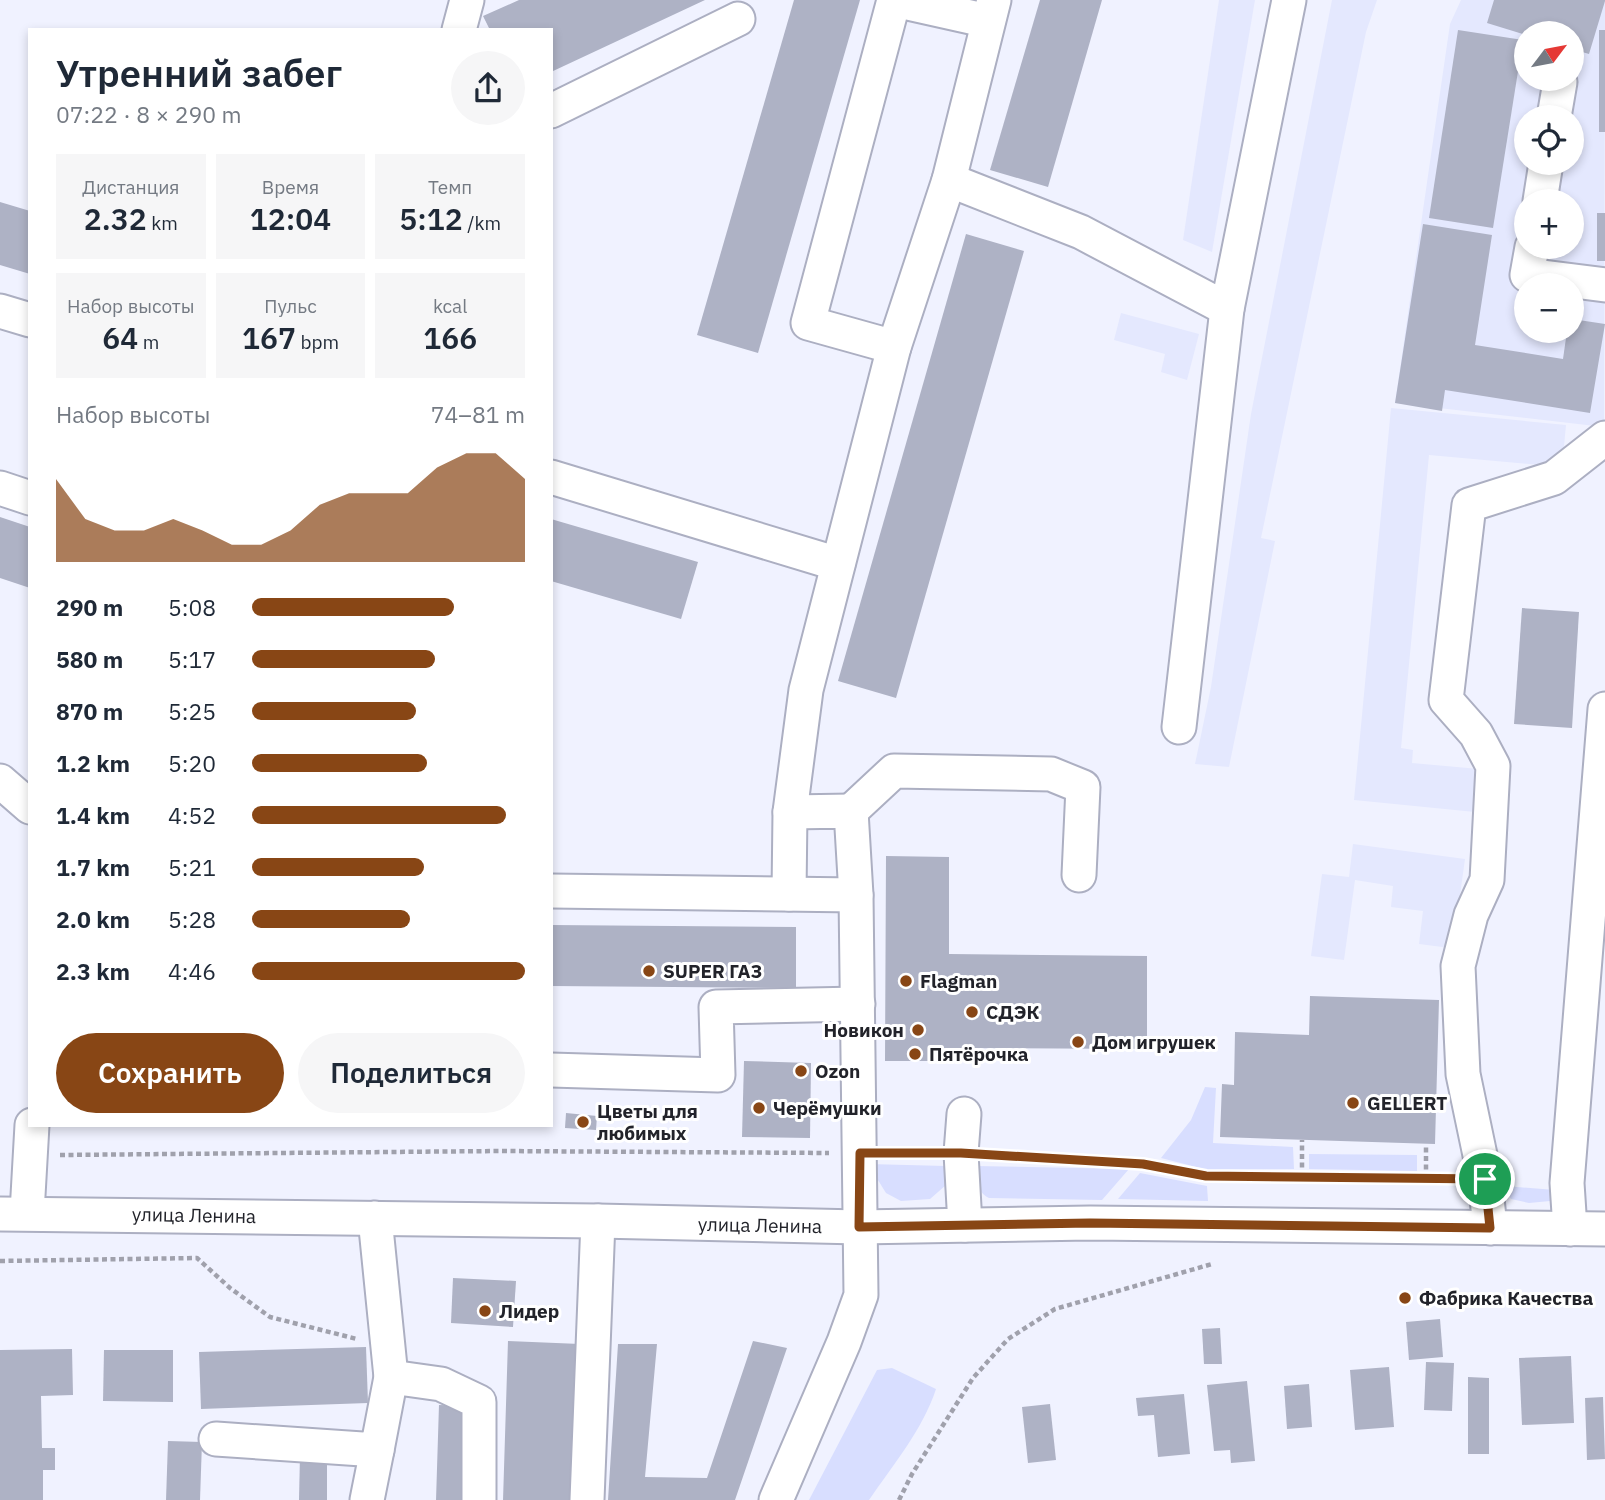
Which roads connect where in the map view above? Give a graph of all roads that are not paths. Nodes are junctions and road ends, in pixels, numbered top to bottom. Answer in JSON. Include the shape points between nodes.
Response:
{"nodes":[{"id":1,"x":467,"y":0,"type":"edge"},
{"id":2,"x":1289,"y":0,"type":"edge"},
{"id":3,"x":991,"y":11,"type":"edge"},
{"id":4,"x":738,"y":19,"type":"dead end"},
{"id":5,"x":460,"y":28,"type":"edge"},
{"id":6,"x":553,"y":110,"type":"edge"},
{"id":7,"x":949,"y":180,"type":"junction"},
{"id":8,"x":1530,"y":259,"type":"edge"},
{"id":9,"x":1605,"y":285,"type":"edge"},
{"id":10,"x":1227,"y":309,"type":"junction"},
{"id":11,"x":0,"y":311,"type":"edge"},
{"id":12,"x":28,"y":319,"type":"edge"},
{"id":13,"x":894,"y":347,"type":"junction"},
{"id":14,"x":1605,"y":438,"type":"edge"},
{"id":15,"x":553,"y":478,"type":"edge"},
{"id":16,"x":0,"y":488,"type":"edge"},
{"id":17,"x":28,"y":497,"type":"edge"},
{"id":18,"x":838,"y":564,"type":"junction"},
{"id":19,"x":1605,"y":709,"type":"edge"},
{"id":20,"x":1179,"y":727,"type":"dead end"},
{"id":21,"x":0,"y":781,"type":"edge"},
{"id":22,"x":28,"y":805,"type":"edge"},
{"id":23,"x":851,"y":811,"type":"junction"},
{"id":24,"x":790,"y":812,"type":"junction"},
{"id":25,"x":1079,"y":875,"type":"dead end"},
{"id":26,"x":553,"y":891,"type":"edge"},
{"id":27,"x":789,"y":894,"type":"junction"},
{"id":28,"x":856,"y":895,"type":"junction"},
{"id":29,"x":1594,"y":983,"type":"edge"},
{"id":30,"x":858,"y":1004,"type":"junction"},
{"id":31,"x":553,"y":1070,"type":"edge"},
{"id":32,"x":964,"y":1114,"type":"dead end"},
{"id":33,"x":31,"y":1140,"type":"edge"},
{"id":34,"x":13,"y":1213,"type":"edge"},
{"id":35,"x":375,"y":1218,"type":"junction"},
{"id":36,"x":598,"y":1221,"type":"junction"},
{"id":37,"x":965,"y":1225,"type":"junction"},
{"id":38,"x":859,"y":1227,"type":"junction"},
{"id":39,"x":1490,"y":1228,"type":"junction"},
{"id":40,"x":1570,"y":1229,"type":"junction"},
{"id":41,"x":1605,"y":1229,"type":"edge"},
{"id":42,"x":389,"y":1363,"type":"junction"},
{"id":43,"x":216,"y":1439,"type":"dead end"},
{"id":44,"x":377,"y":1450,"type":"junction"},
{"id":45,"x":367,"y":1500,"type":"edge"},
{"id":46,"x":479,"y":1500,"type":"edge"},
{"id":47,"x":587,"y":1500,"type":"edge"},
{"id":48,"x":776,"y":1500,"type":"edge"}],
"edges":[{"from":1,"to":5,"type":"street"},
{"from":2,"to":10,"type":"street"},
{"from":3,"to":7,"type":"street"},
{"from":3,"to":13,"type":"street","via":[[894,1],[808,323]]},
{"from":4,"to":6,"type":"street"},
{"from":7,"to":10,"type":"street","via":[[1080,232]]},
{"from":7,"to":13,"type":"street"},
{"from":8,"to":9,"type":"street","via":[[1527,275]]},
{"from":10,"to":20,"type":"street"},
{"from":11,"to":12,"type":"street"},
{"from":13,"to":18,"type":"street"},
{"from":14,"to":39,"type":"street","via":[[1554,478],[1469,505],[1446,700],[1476,734],[1493,766],[1487,880],[1471,915],[1458,966],[1463,1074],[1485,1179]]},
{"from":15,"to":18,"type":"street"},
{"from":16,"to":17,"type":"street"},
{"from":18,"to":24,"type":"street","via":[[806,690]]},
{"from":19,"to":29,"type":"street"},
{"from":21,"to":22,"type":"street"},
{"from":23,"to":24,"type":"street"},
{"from":23,"to":25,"type":"street","via":[[894,771],[1051,774],[1083,787]]},
{"from":23,"to":28,"type":"street"},
{"from":24,"to":27,"type":"street"},
{"from":26,"to":27,"type":"street"},
{"from":27,"to":28,"type":"street"},
{"from":28,"to":30,"type":"street"},
{"from":29,"to":40,"type":"street","via":[[1567,1183]]},
{"from":30,"to":31,"type":"street","via":[[716,1007],[718,1075]]},
{"from":30,"to":38,"type":"street"},
{"from":32,"to":37,"type":"street"},
{"from":33,"to":34,"type":"street"},
{"from":34,"to":35,"type":"street","name":"улица Ленина"},
{"from":35,"to":36,"type":"street","name":"улица Ленина"},
{"from":35,"to":42,"type":"street"},
{"from":36,"to":38,"type":"street","name":"улица Ленина"},
{"from":36,"to":47,"type":"street"},
{"from":37,"to":38,"type":"street","name":"улица Ленина"},
{"from":37,"to":39,"type":"street","name":"улица Ленина"},
{"from":38,"to":48,"type":"street","via":[[861,1295]]},
{"from":39,"to":40,"type":"street","name":"улица Ленина"},
{"from":40,"to":41,"type":"street","name":"улица Ленина"},
{"from":42,"to":44,"type":"street"},
{"from":42,"to":46,"type":"street","via":[[479,1402]]},
{"from":43,"to":44,"type":"street"},
{"from":44,"to":45,"type":"street"}]}
